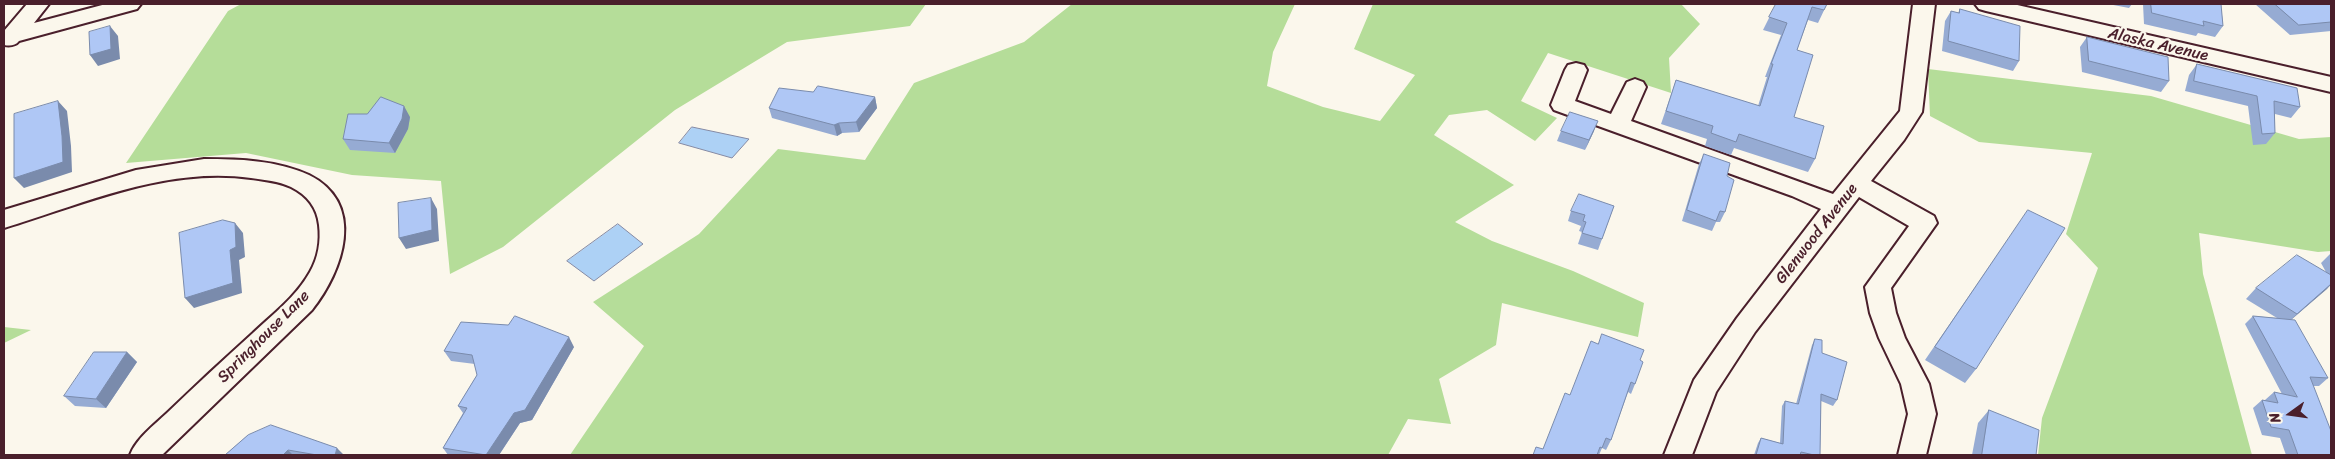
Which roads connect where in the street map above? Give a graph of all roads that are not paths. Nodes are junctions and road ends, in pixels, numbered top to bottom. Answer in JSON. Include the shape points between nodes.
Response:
{"nodes":[{"id":1,"x":38,"y":4,"type":"edge"},
{"id":2,"x":130,"y":4,"type":"edge"},
{"id":3,"x":1924,"y":4,"type":"edge"},
{"id":4,"x":1986,"y":4,"type":"edge"},
{"id":5,"x":7,"y":40,"type":"edge"},
{"id":6,"x":1576,"y":70,"type":"dead end"},
{"id":7,"x":2331,"y":85,"type":"edge"},
{"id":8,"x":1635,"y":87,"type":"dead end"},
{"id":9,"x":1617,"y":125,"type":"junction"},
{"id":10,"x":1856,"y":184,"type":"junction"},
{"id":11,"x":1838,"y":206,"type":"junction"},
{"id":12,"x":4,"y":219,"type":"edge"},
{"id":13,"x":144,"y":455,"type":"edge"},
{"id":14,"x":1678,"y":455,"type":"edge"},
{"id":15,"x":1912,"y":455,"type":"edge"}],
"edges":[{"from":1,"to":5,"type":"street"},
{"from":2,"to":5,"type":"street"},
{"from":3,"to":10,"type":"street","name":"Glenwood Avenue","via":[[1911,112]]},
{"from":4,"to":7,"type":"street","name":"Alaska Avenue"},
{"from":6,"to":9,"type":"street","via":[[1562,105]]},
{"from":8,"to":9,"type":"street"},
{"from":9,"to":11,"type":"street"},
{"from":10,"to":11,"type":"street","name":"Glenwood Avenue"},
{"from":10,"to":15,"type":"street","via":[[1925,223],[1878,287],[1883,313],[1915,384],[1922,414]]},
{"from":11,"to":14,"type":"street","name":"Glenwood Avenue","via":[[1746,325],[1704,388]]},
{"from":12,"to":13,"type":"street","name":"Springhouse Lane","via":[[135,179],[203,169],[244,169],[290,176],[304,182],[321,196],[330,213],[333,234],[329,258],[311,292],[289,318]]}]}
